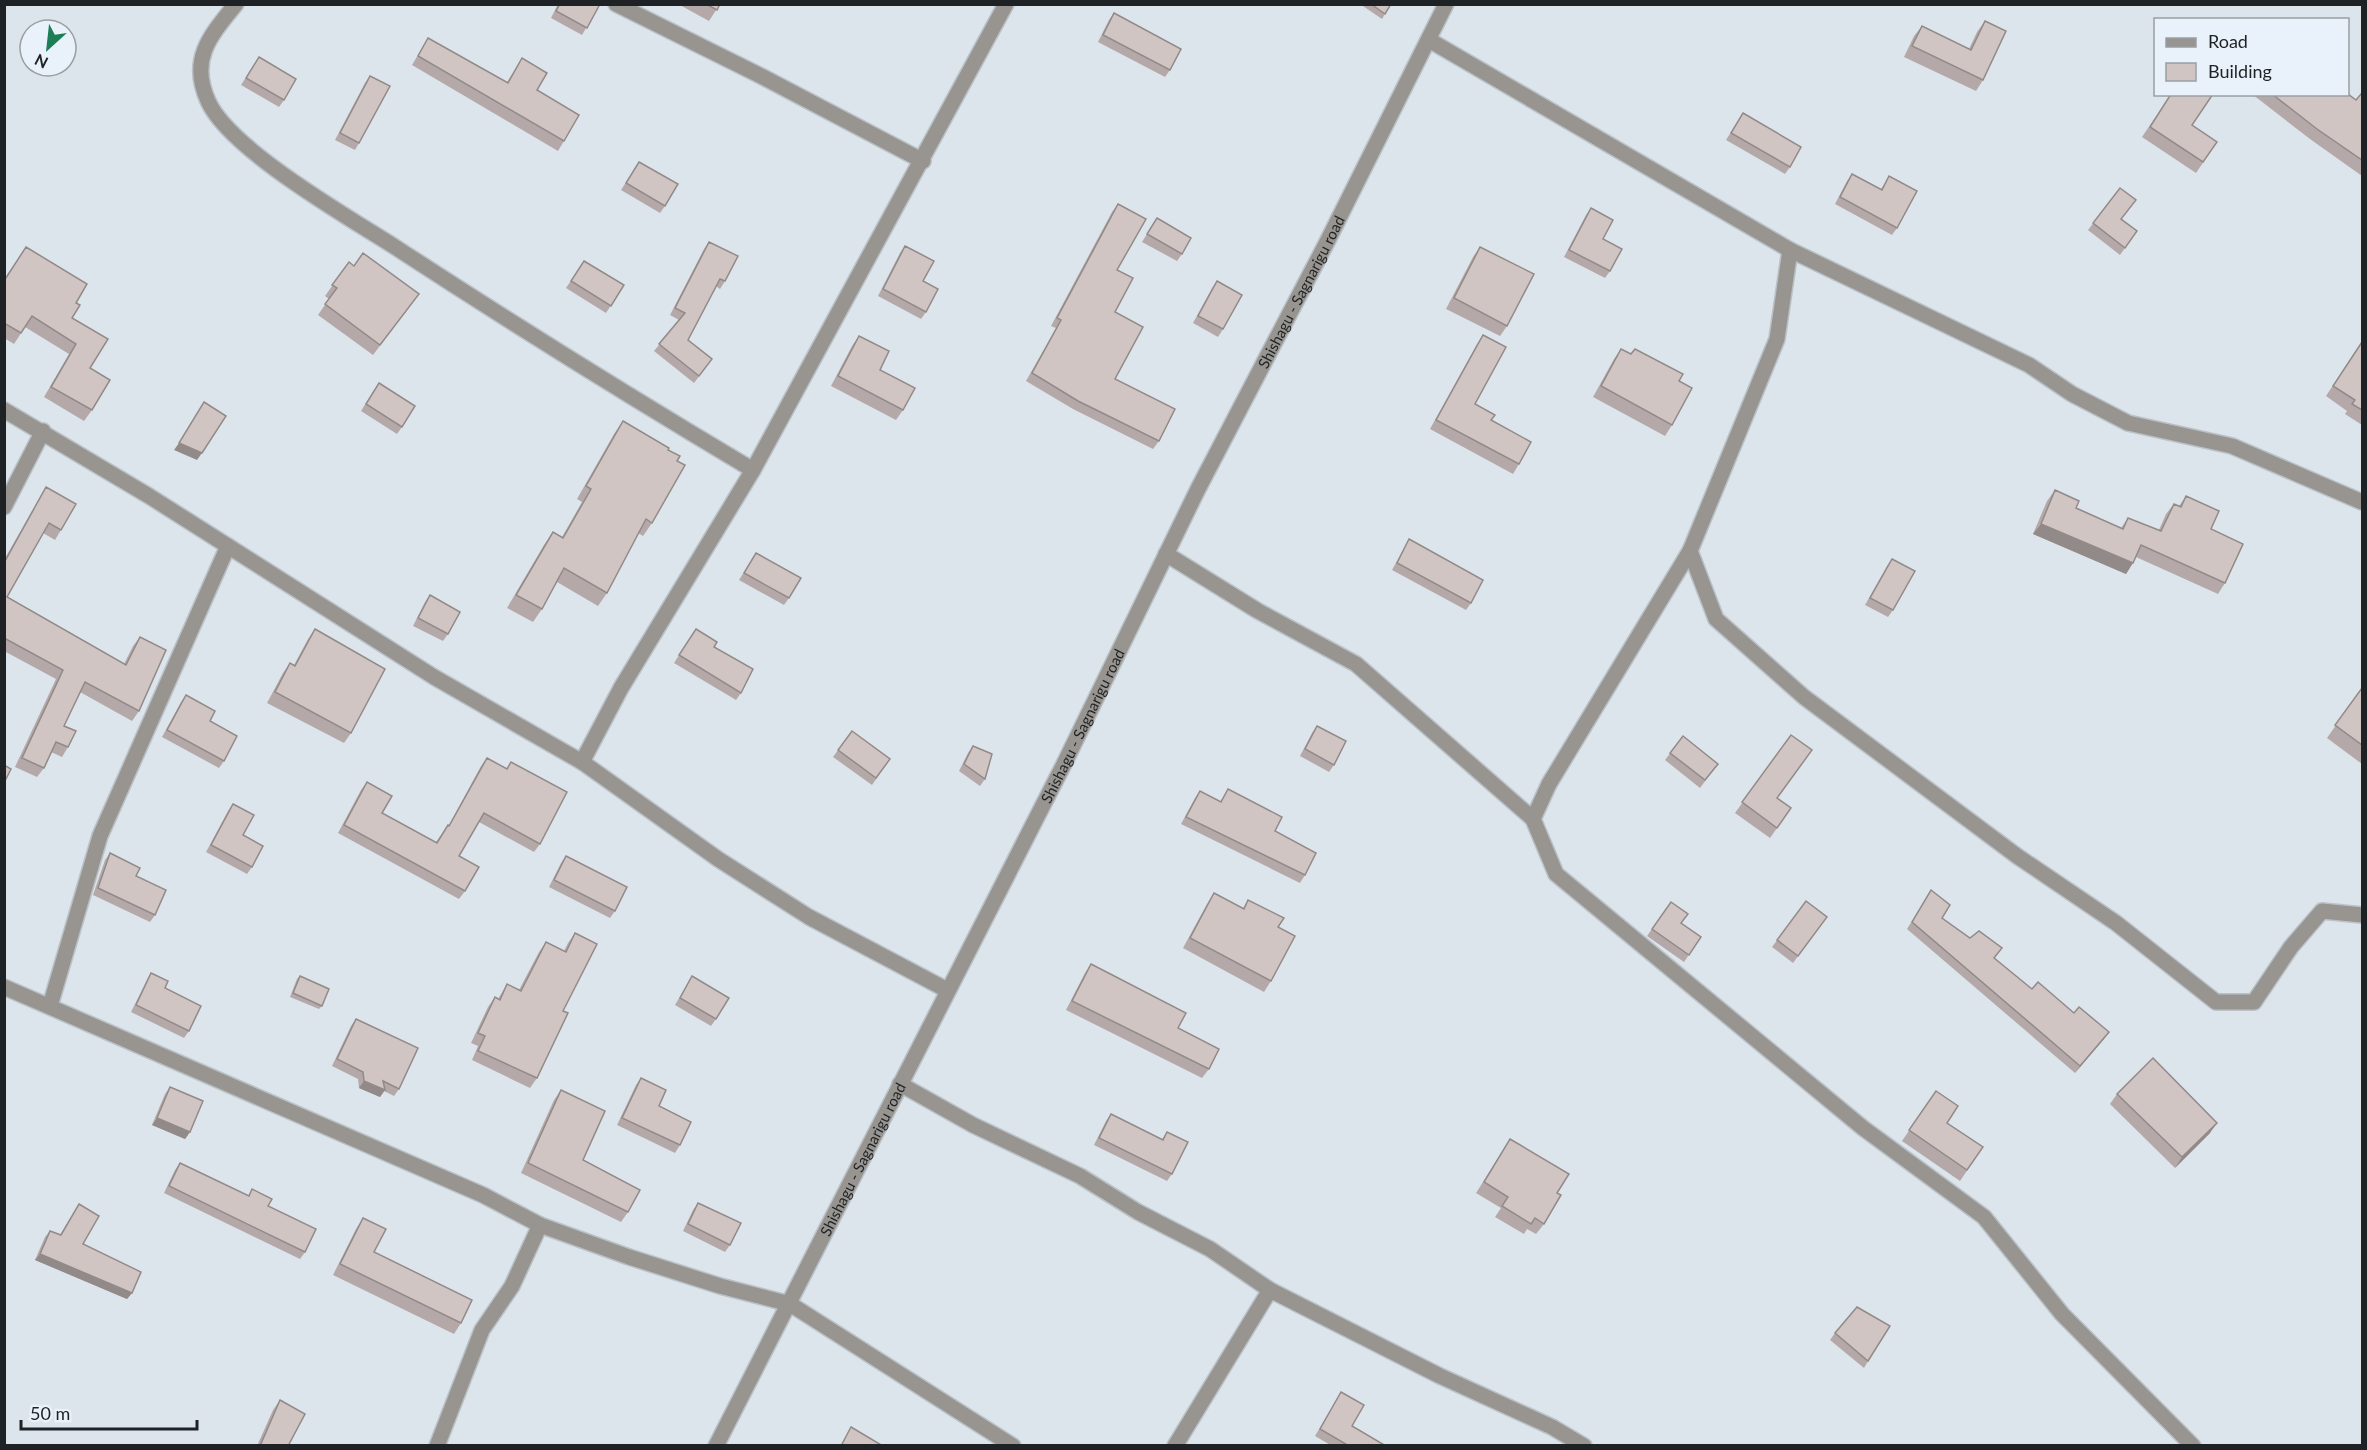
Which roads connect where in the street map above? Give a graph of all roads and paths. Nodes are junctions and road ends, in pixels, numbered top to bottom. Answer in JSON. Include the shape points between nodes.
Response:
{"nodes":[{"id":1,"x":236,"y":4,"type":"edge"},
{"id":2,"x":616,"y":4,"type":"edge"},
{"id":3,"x":1006,"y":4,"type":"edge"},
{"id":4,"x":1446,"y":4,"type":"edge"},
{"id":5,"x":1429,"y":40,"type":"junction"},
{"id":6,"x":923,"y":161,"type":"junction"},
{"id":7,"x":1790,"y":250,"type":"junction"},
{"id":8,"x":4,"y":410,"type":"edge"},
{"id":9,"x":43,"y":431,"type":"junction"},
{"id":10,"x":753,"y":470,"type":"junction"},
{"id":11,"x":2362,"y":502,"type":"edge"},
{"id":12,"x":4,"y":507,"type":"edge"},
{"id":13,"x":228,"y":546,"type":"junction"},
{"id":14,"x":1690,"y":551,"type":"junction"},
{"id":15,"x":1166,"y":555,"type":"junction"},
{"id":16,"x":582,"y":762,"type":"junction"},
{"id":17,"x":1533,"y":819,"type":"junction"},
{"id":18,"x":2362,"y":915,"type":"edge"},
{"id":19,"x":4,"y":987,"type":"edge"},
{"id":20,"x":947,"y":990,"type":"junction"},
{"id":21,"x":50,"y":1006,"type":"junction"},
{"id":22,"x":900,"y":1084,"type":"junction"},
{"id":23,"x":540,"y":1225,"type":"junction"},
{"id":24,"x":1270,"y":1290,"type":"junction"},
{"id":25,"x":790,"y":1304,"type":"junction"},
{"id":26,"x":437,"y":1446,"type":"edge"},
{"id":27,"x":716,"y":1446,"type":"edge"},
{"id":28,"x":1013,"y":1446,"type":"edge"},
{"id":29,"x":1174,"y":1446,"type":"edge"},
{"id":30,"x":1584,"y":1446,"type":"edge"},
{"id":31,"x":2193,"y":1446,"type":"edge"}],
"edges":[{"from":1,"to":10,"type":"street","via":[[206,44],[198,72],[208,102],[239,141],[316,196],[576,365]]},
{"from":2,"to":6,"type":"street"},
{"from":3,"to":6,"type":"street"},
{"from":4,"to":5,"type":"street","name":"Shishagu - Sagnarigu road"},
{"from":5,"to":7,"type":"street"},
{"from":5,"to":15,"type":"street","name":"Shishagu - Sagnarigu road"},
{"from":6,"to":10,"type":"street"},
{"from":7,"to":11,"type":"street","via":[[2029,365],[2072,394],[2128,423],[2232,446]]},
{"from":7,"to":14,"type":"street","via":[[1777,339]]},
{"from":8,"to":9,"type":"street"},
{"from":9,"to":12,"type":"street"},
{"from":9,"to":13,"type":"street"},
{"from":10,"to":16,"type":"street","via":[[616,698]]},
{"from":13,"to":16,"type":"street","via":[[434,677]]},
{"from":13,"to":21,"type":"street","via":[[100,836]]},
{"from":14,"to":17,"type":"street","via":[[1549,784]]},
{"from":14,"to":18,"type":"street","via":[[1716,619],[1804,697],[2017,856],[2116,923],[2216,1002],[2254,1002],[2291,947],[2322,911]]},
{"from":15,"to":17,"type":"street","via":[[1356,664]]},
{"from":15,"to":20,"type":"street","name":"Shishagu - Sagnarigu road"},
{"from":16,"to":20,"type":"street","via":[[765,890]]},
{"from":17,"to":31,"type":"street","via":[[1556,874],[1863,1128],[1984,1217],[2062,1314]]},
{"from":19,"to":21,"type":"street"},
{"from":20,"to":22,"type":"street","name":"Shishagu - Sagnarigu road"},
{"from":21,"to":23,"type":"street","via":[[483,1195]]},
{"from":22,"to":24,"type":"street","via":[[973,1125],[1080,1176],[1210,1249]]},
{"from":22,"to":25,"type":"street","name":"Shishagu - Sagnarigu road"},
{"from":23,"to":25,"type":"street","via":[[708,1282]]},
{"from":23,"to":26,"type":"street","via":[[512,1286],[483,1330]]},
{"from":24,"to":29,"type":"street"},
{"from":24,"to":30,"type":"street"},
{"from":25,"to":27,"type":"street","name":"Shishagu - Sagnarigu road"},
{"from":25,"to":28,"type":"street"}]}
